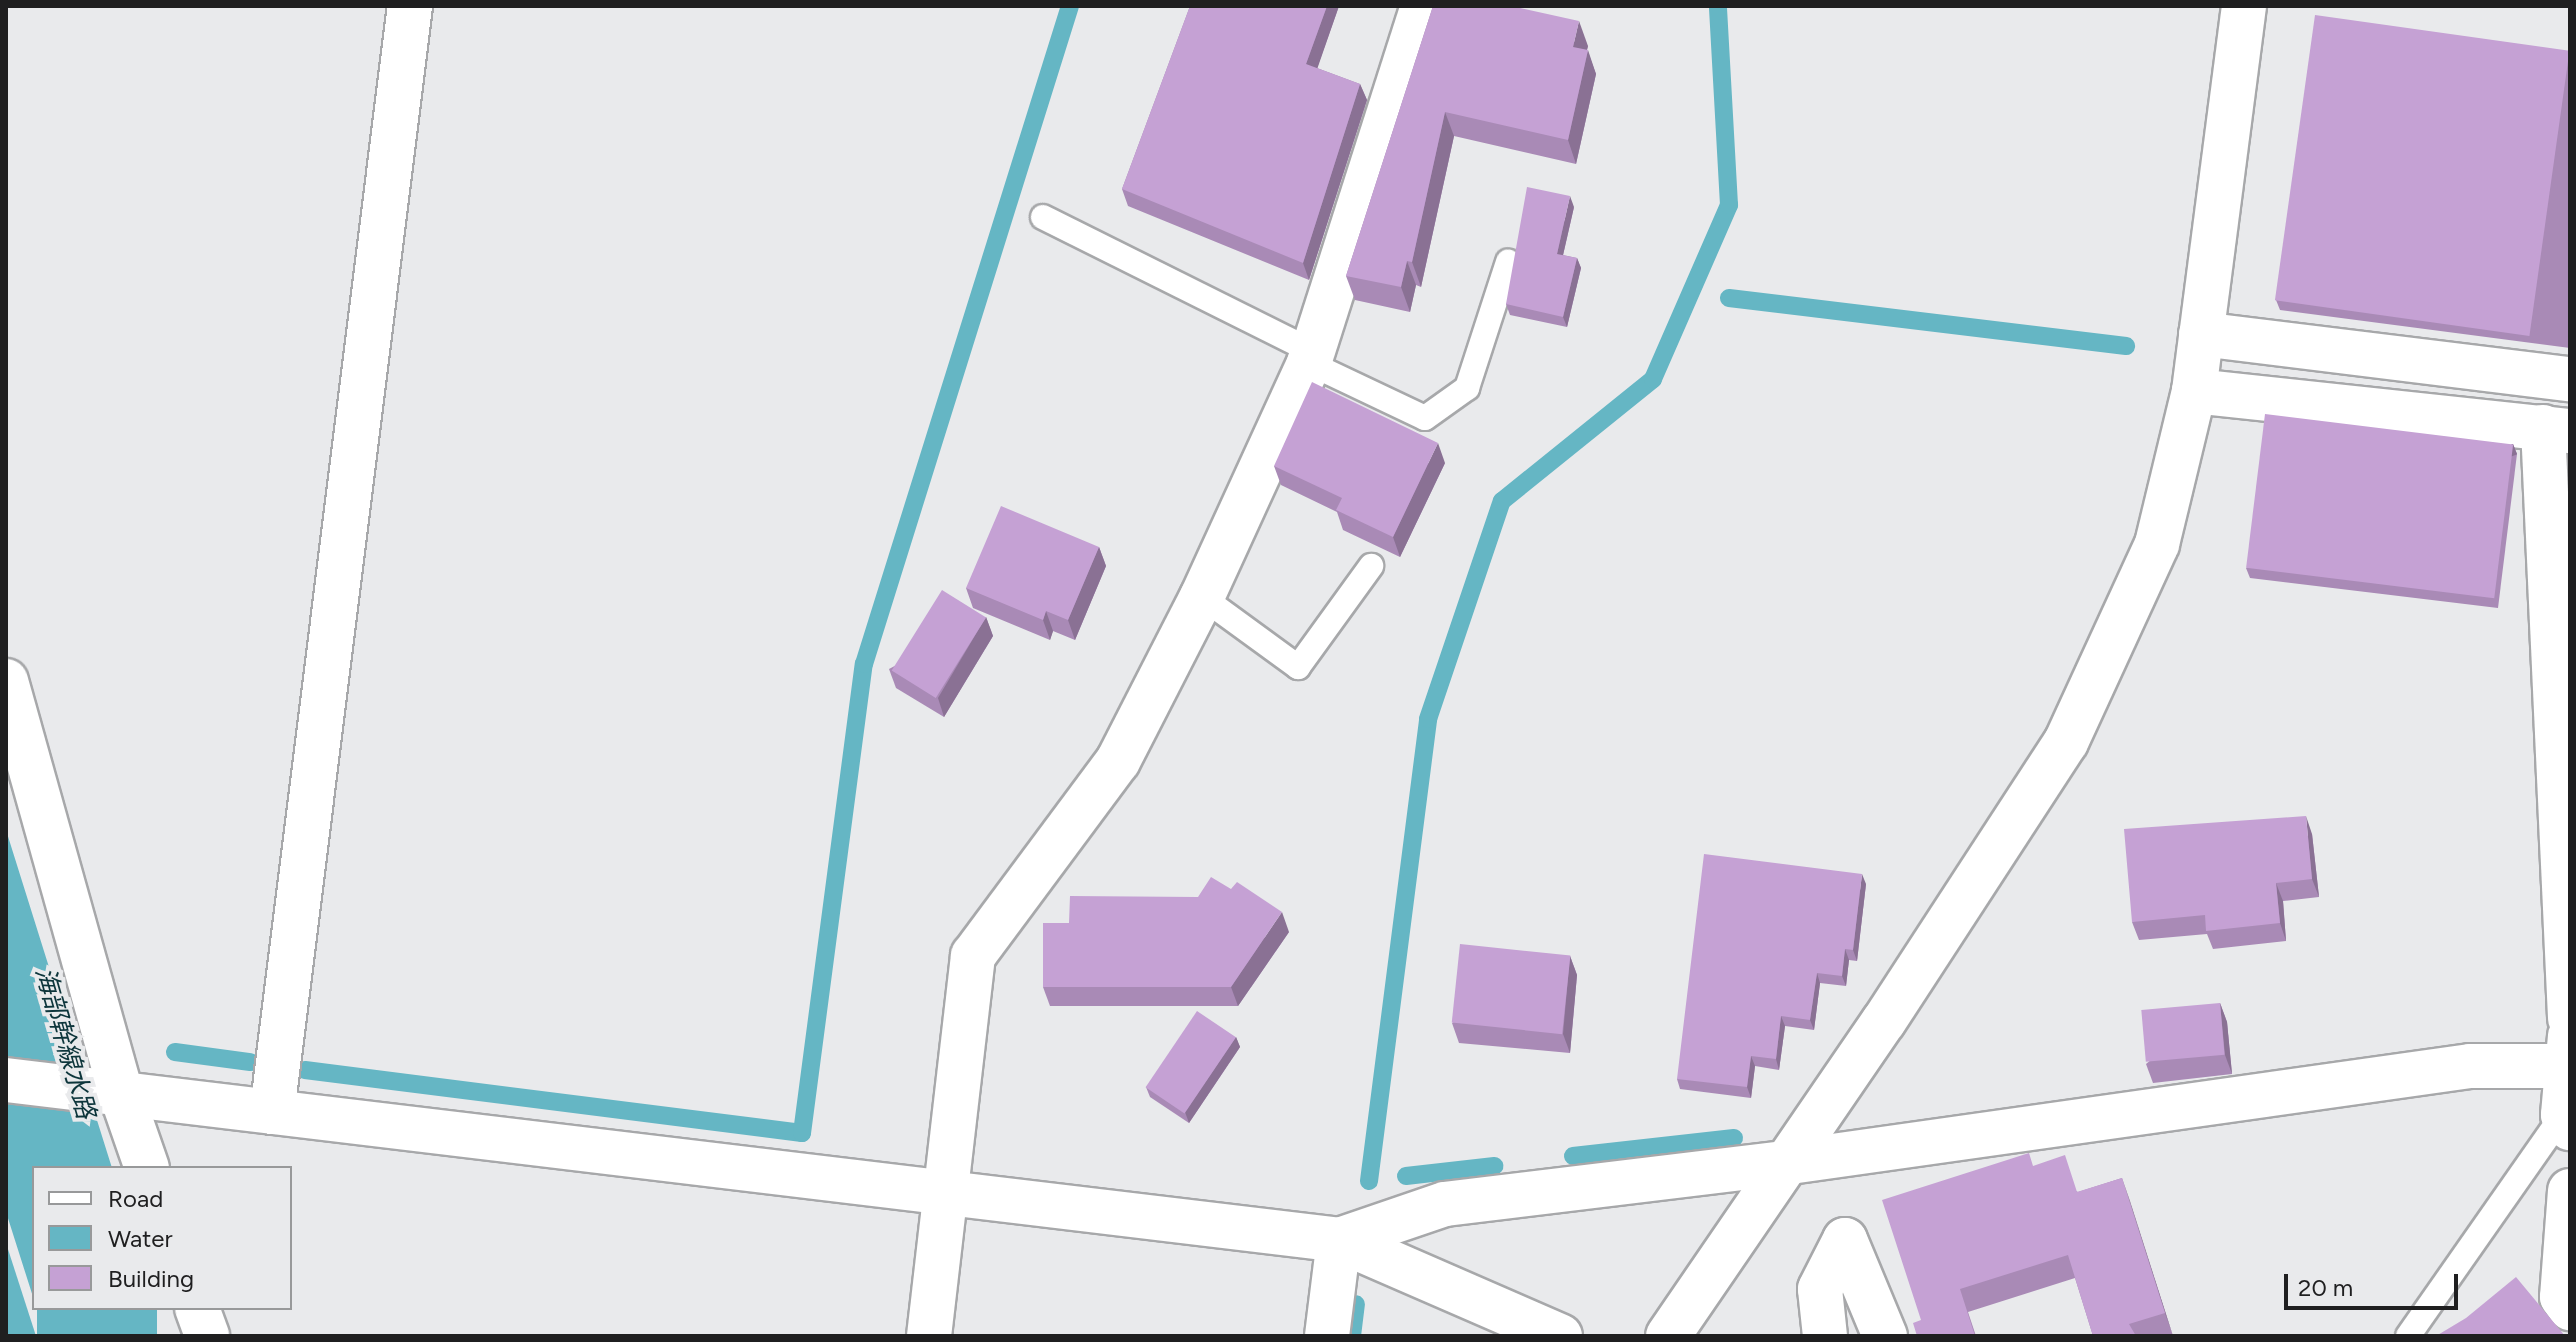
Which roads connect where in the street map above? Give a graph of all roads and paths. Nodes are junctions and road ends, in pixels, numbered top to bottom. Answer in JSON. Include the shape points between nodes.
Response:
{"nodes":[{"id":1,"x":410,"y":6,"type":"edge"},
{"id":2,"x":1423,"y":6,"type":"edge"},
{"id":3,"x":2244,"y":6,"type":"edge"},
{"id":4,"x":1043,"y":217,"type":"dead end"},
{"id":5,"x":1508,"y":262,"type":"dead end"},
{"id":6,"x":2201,"y":334,"type":"junction"},
{"id":7,"x":1311,"y":357,"type":"junction"},
{"id":8,"x":2570,"y":379,"type":"edge"},
{"id":9,"x":2194,"y":391,"type":"junction"},
{"id":10,"x":2556,"y":429,"type":"edge"},
{"id":11,"x":1371,"y":566,"type":"dead end"},
{"id":12,"x":1202,"y":597,"type":"junction"},
{"id":13,"x":6,"y":681,"type":"edge"},
{"id":14,"x":2570,"y":1018,"type":"edge"},
{"id":15,"x":2569,"y":1055,"type":"edge"},
{"id":16,"x":6,"y":1080,"type":"edge"},
{"id":17,"x":105,"y":1093,"type":"junction"},
{"id":18,"x":272,"y":1112,"type":"junction"},
{"id":19,"x":2566,"y":1121,"type":"edge"},
{"id":20,"x":1783,"y":1163,"type":"junction"},
{"id":21,"x":146,"y":1166,"type":"edge"},
{"id":22,"x":2570,"y":1191,"type":"edge"},
{"id":23,"x":949,"y":1195,"type":"junction"},
{"id":24,"x":1339,"y":1240,"type":"junction"},
{"id":25,"x":2570,"y":1308,"type":"edge"},
{"id":26,"x":198,"y":1310,"type":"edge"},
{"id":27,"x":207,"y":1336,"type":"edge"},
{"id":28,"x":929,"y":1336,"type":"edge"},
{"id":29,"x":1327,"y":1336,"type":"edge"},
{"id":30,"x":1560,"y":1336,"type":"edge"},
{"id":31,"x":1668,"y":1336,"type":"edge"},
{"id":32,"x":1825,"y":1336,"type":"edge"},
{"id":33,"x":1885,"y":1336,"type":"edge"},
{"id":34,"x":2408,"y":1336,"type":"edge"}],
"edges":[{"from":1,"to":18,"type":"street"},
{"from":2,"to":7,"type":"street"},
{"from":3,"to":6,"type":"street"},
{"from":4,"to":7,"type":"lane"},
{"from":5,"to":7,"type":"lane","via":[[1467,388],[1425,418]]},
{"from":6,"to":8,"type":"street"},
{"from":6,"to":9,"type":"street"},
{"from":7,"to":12,"type":"street"},
{"from":9,"to":10,"type":"street"},
{"from":9,"to":20,"type":"street","via":[[2157,544],[2066,742],[1884,1021]]},
{"from":10,"to":14,"type":"street"},
{"from":11,"to":12,"type":"lane","via":[[1298,667]]},
{"from":12,"to":23,"type":"street","via":[[1118,761],[973,956]]},
{"from":13,"to":17,"type":"street"},
{"from":15,"to":19,"type":"street"},
{"from":15,"to":20,"type":"street"},
{"from":16,"to":17,"type":"street"},
{"from":17,"to":18,"type":"street"},
{"from":17,"to":21,"type":"street"},
{"from":18,"to":23,"type":"street"},
{"from":19,"to":34,"type":"lane"},
{"from":20,"to":24,"type":"street","via":[[1445,1204]]},
{"from":20,"to":31,"type":"street"},
{"from":22,"to":25,"type":"street","via":[[2562,1297]]},
{"from":23,"to":24,"type":"street"},
{"from":23,"to":28,"type":"street"},
{"from":24,"to":29,"type":"street"},
{"from":24,"to":30,"type":"street"},
{"from":26,"to":27,"type":"street"},
{"from":32,"to":33,"type":"street","via":[[1820,1289],[1845,1240]]}]}
